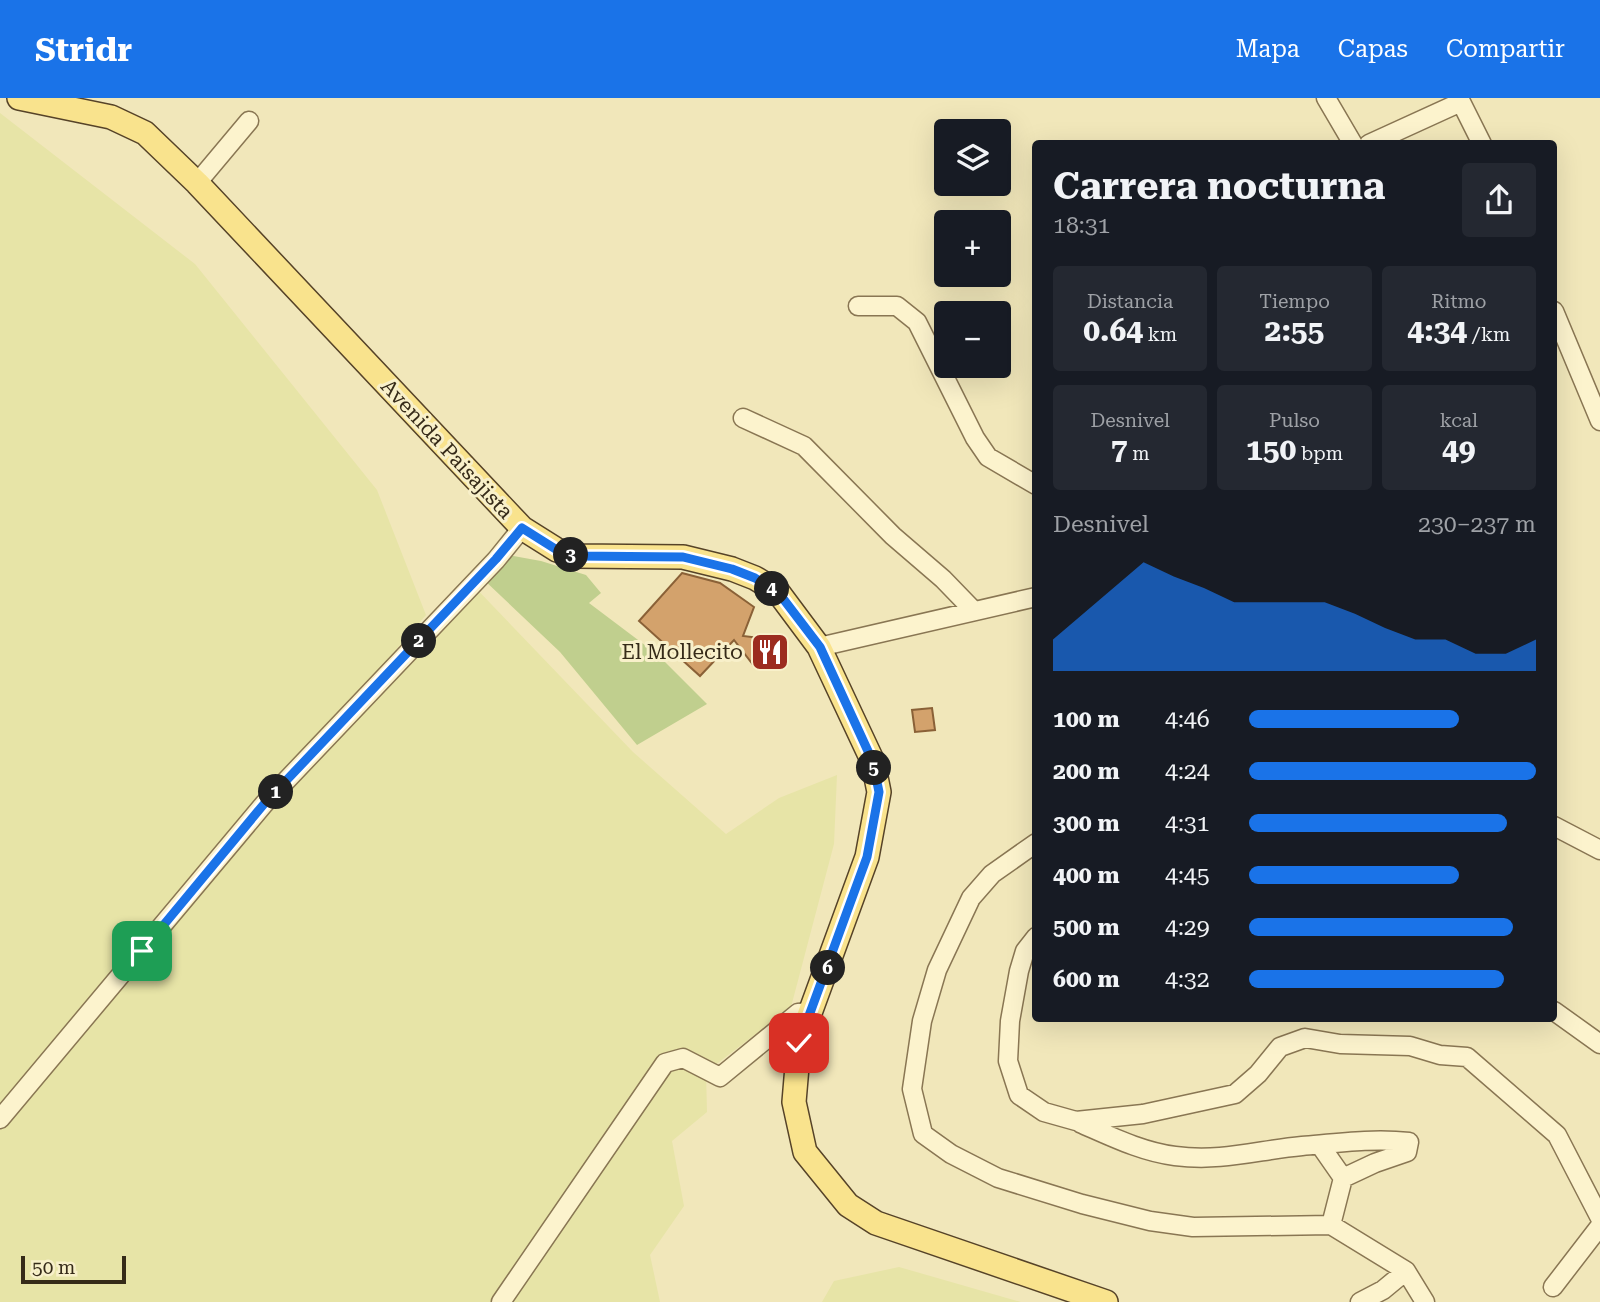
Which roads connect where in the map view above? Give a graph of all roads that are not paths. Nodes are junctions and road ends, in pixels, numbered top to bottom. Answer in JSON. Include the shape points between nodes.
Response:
{"nodes":[{"id":1,"x":19,"y":98,"type":"edge"},
{"id":2,"x":1326,"y":98,"type":"edge"},
{"id":3,"x":1460,"y":100,"type":"edge"},
{"id":4,"x":249,"y":121,"type":"dead end"},
{"id":5,"x":1351,"y":140,"type":"edge"},
{"id":6,"x":1377,"y":140,"type":"edge"},
{"id":7,"x":1480,"y":140,"type":"edge"},
{"id":8,"x":197,"y":183,"type":"junction"},
{"id":9,"x":858,"y":306,"type":"dead end"},
{"id":10,"x":1560,"y":339,"type":"edge"},
{"id":11,"x":743,"y":418,"type":"dead end"},
{"id":12,"x":1600,"y":421,"type":"edge"},
{"id":13,"x":1032,"y":483,"type":"edge"},
{"id":14,"x":522,"y":528,"type":"junction"},
{"id":15,"x":1032,"y":598,"type":"edge"},
{"id":16,"x":974,"y":611,"type":"junction"},
{"id":17,"x":820,"y":647,"type":"junction"},
{"id":18,"x":1557,"y":828,"type":"edge"},
{"id":19,"x":1032,"y":846,"type":"edge"},
{"id":20,"x":1600,"y":850,"type":"edge"},
{"id":21,"x":1032,"y":941,"type":"edge"},
{"id":22,"x":811,"y":1012,"type":"junction"},
{"id":23,"x":1557,"y":1013,"type":"edge"},
{"id":24,"x":1600,"y":1045,"type":"edge"},
{"id":25,"x":0,"y":1119,"type":"edge"},
{"id":26,"x":1076,"y":1121,"type":"junction"},
{"id":27,"x":1320,"y":1145,"type":"junction"},
{"id":28,"x":1343,"y":1178,"type":"junction"},
{"id":29,"x":1600,"y":1218,"type":"edge"},
{"id":30,"x":1331,"y":1225,"type":"junction"},
{"id":31,"x":1600,"y":1226,"type":"edge"},
{"id":32,"x":1406,"y":1270,"type":"junction"},
{"id":33,"x":1553,"y":1287,"type":"dead end"},
{"id":34,"x":501,"y":1302,"type":"edge"},
{"id":35,"x":1106,"y":1302,"type":"edge"},
{"id":36,"x":1360,"y":1302,"type":"edge"},
{"id":37,"x":1425,"y":1302,"type":"edge"}],
"edges":[{"from":1,"to":8,"type":"main road","name":"Avenida Paisajista","via":[[111,117],[145,133]]},
{"from":2,"to":5,"type":"street"},
{"from":3,"to":6,"type":"street"},
{"from":3,"to":7,"type":"street"},
{"from":4,"to":8,"type":"street"},
{"from":8,"to":14,"type":"main road","name":"Avenida Paisajista"},
{"from":9,"to":13,"type":"street","via":[[897,306],[917,322],[981,448],[988,457]]},
{"from":10,"to":12,"type":"street"},
{"from":11,"to":16,"type":"street","via":[[804,446]]},
{"from":14,"to":17,"type":"main road","name":"Avenida Paisajista","via":[[575,556],[683,557],[755,578],[778,592]]},
{"from":14,"to":25,"type":"street","via":[[264,804]]},
{"from":15,"to":16,"type":"street"},
{"from":16,"to":17,"type":"street"},
{"from":17,"to":22,"type":"main road","name":"Avenida Paisajista","via":[[873,762],[879,792],[867,857]]},
{"from":18,"to":20,"type":"street"},
{"from":19,"to":30,"type":"street","via":[[992,874],[971,898],[937,970],[922,1021],[912,1089],[923,1134],[998,1178],[1150,1221],[1193,1227]]},
{"from":21,"to":26,"type":"street","via":[[1019,971],[1008,1061],[1019,1095],[1044,1112]]},
{"from":22,"to":34,"type":"street","via":[[798,1013],[720,1077],[683,1058],[665,1063]]},
{"from":22,"to":35,"type":"main road","name":"Avenida Paisajista","via":[[799,1043],[794,1102],[805,1152],[848,1205],[876,1223]]},
{"from":23,"to":24,"type":"street"},
{"from":26,"to":27,"type":"street","via":[[1134,1146],[1173,1156],[1246,1156]]},
{"from":26,"to":29,"type":"street","via":[[1143,1114],[1235,1094],[1280,1047],[1305,1038],[1410,1046],[1467,1057],[1557,1135]]},
{"from":27,"to":28,"type":"street"},
{"from":27,"to":28,"type":"street","via":[[1409,1142],[1408,1152]]},
{"from":28,"to":30,"type":"street"},
{"from":30,"to":32,"type":"street"},
{"from":31,"to":33,"type":"street"},
{"from":32,"to":36,"type":"street"},
{"from":32,"to":37,"type":"street"}]}
